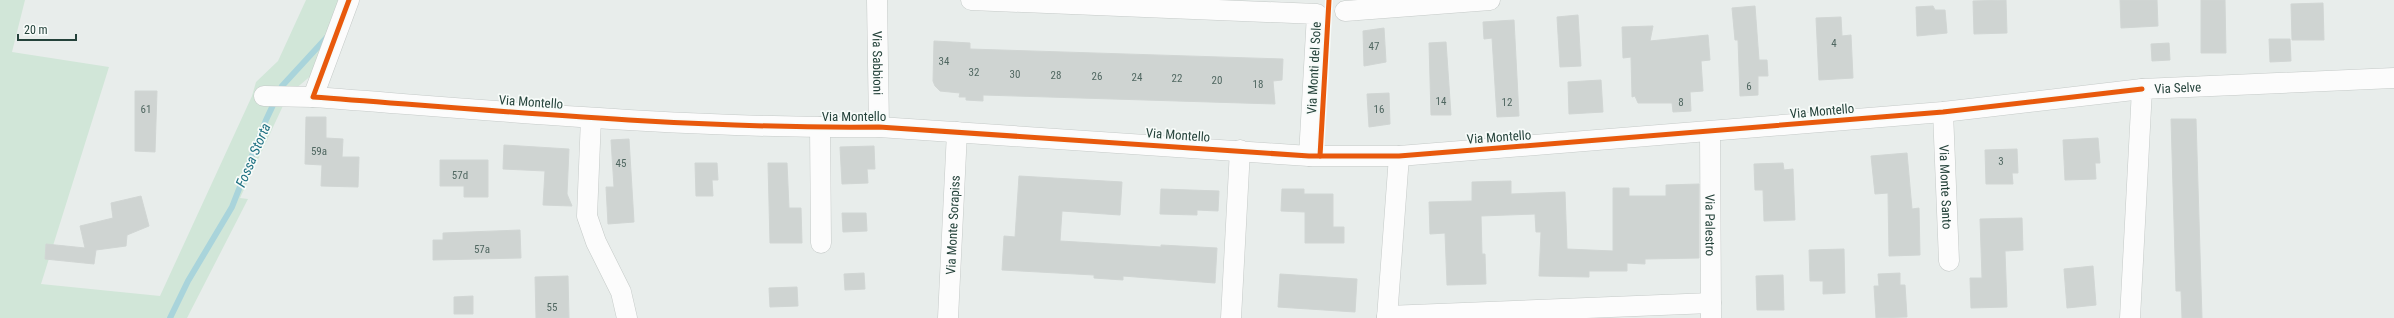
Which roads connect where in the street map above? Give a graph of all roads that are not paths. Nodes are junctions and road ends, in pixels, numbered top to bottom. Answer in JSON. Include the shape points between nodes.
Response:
{"nodes":[{"id":1,"x":349,"y":0,"type":"edge"},
{"id":2,"x":877,"y":0,"type":"edge"},
{"id":3,"x":972,"y":0,"type":"edge"},
{"id":4,"x":1490,"y":0,"type":"edge"},
{"id":5,"x":1345,"y":11,"type":"dead end"},
{"id":6,"x":2394,"y":78,"type":"edge"},
{"id":7,"x":2142,"y":90,"type":"junction"},
{"id":8,"x":266,"y":96,"type":"dead end"},
{"id":9,"x":313,"y":97,"type":"junction"},
{"id":10,"x":1944,"y":112,"type":"junction"},
{"id":11,"x":591,"y":118,"type":"junction"},
{"id":12,"x":879,"y":127,"type":"junction"},
{"id":13,"x":820,"y":128,"type":"junction"},
{"id":14,"x":957,"y":132,"type":"junction"},
{"id":15,"x":1710,"y":132,"type":"junction"},
{"id":16,"x":1240,"y":150,"type":"junction"},
{"id":17,"x":1309,"y":156,"type":"junction"},
{"id":18,"x":1399,"y":156,"type":"junction"},
{"id":19,"x":821,"y":243,"type":"dead end"},
{"id":20,"x":1949,"y":261,"type":"dead end"},
{"id":21,"x":1711,"y":311,"type":"edge"},
{"id":22,"x":1387,"y":317,"type":"edge"},
{"id":23,"x":627,"y":318,"type":"edge"},
{"id":24,"x":948,"y":318,"type":"edge"},
{"id":25,"x":1232,"y":318,"type":"edge"},
{"id":26,"x":2130,"y":318,"type":"edge"}],
"edges":[{"from":1,"to":9,"type":"street"},
{"from":2,"to":12,"type":"street","name":"Via Sabbioni"},
{"from":3,"to":17,"type":"street","name":"Via Monti del Sole","via":[[1317,14]]},
{"from":4,"to":5,"type":"street"},
{"from":6,"to":7,"type":"street","name":"Via Selve"},
{"from":7,"to":10,"type":"street","name":"Via Montello"},
{"from":7,"to":26,"type":"street","name":"Via Selve"},
{"from":8,"to":9,"type":"street","name":"Via Montello"},
{"from":9,"to":11,"type":"street","name":"Via Montello"},
{"from":10,"to":15,"type":"street","name":"Via Montello"},
{"from":10,"to":20,"type":"street","name":"Via Monte Santo"},
{"from":11,"to":13,"type":"street","name":"Via Montello"},
{"from":11,"to":23,"type":"street","via":[[587,216],[596,242],[621,292]]},
{"from":12,"to":13,"type":"street","name":"Via Montello"},
{"from":12,"to":14,"type":"street","name":"Via Montello"},
{"from":13,"to":19,"type":"street","name":"Via Montello"},
{"from":14,"to":16,"type":"street","name":"Via Montello"},
{"from":14,"to":24,"type":"street","name":"Via Monte Sorapiss"},
{"from":15,"to":18,"type":"street","name":"Via Montello"},
{"from":15,"to":21,"type":"street","name":"Via Palestro"},
{"from":16,"to":17,"type":"street","name":"Via Montello"},
{"from":16,"to":25,"type":"street"},
{"from":17,"to":18,"type":"street","name":"Via Montello"},
{"from":18,"to":22,"type":"street"},
{"from":21,"to":22,"type":"street"}]}
